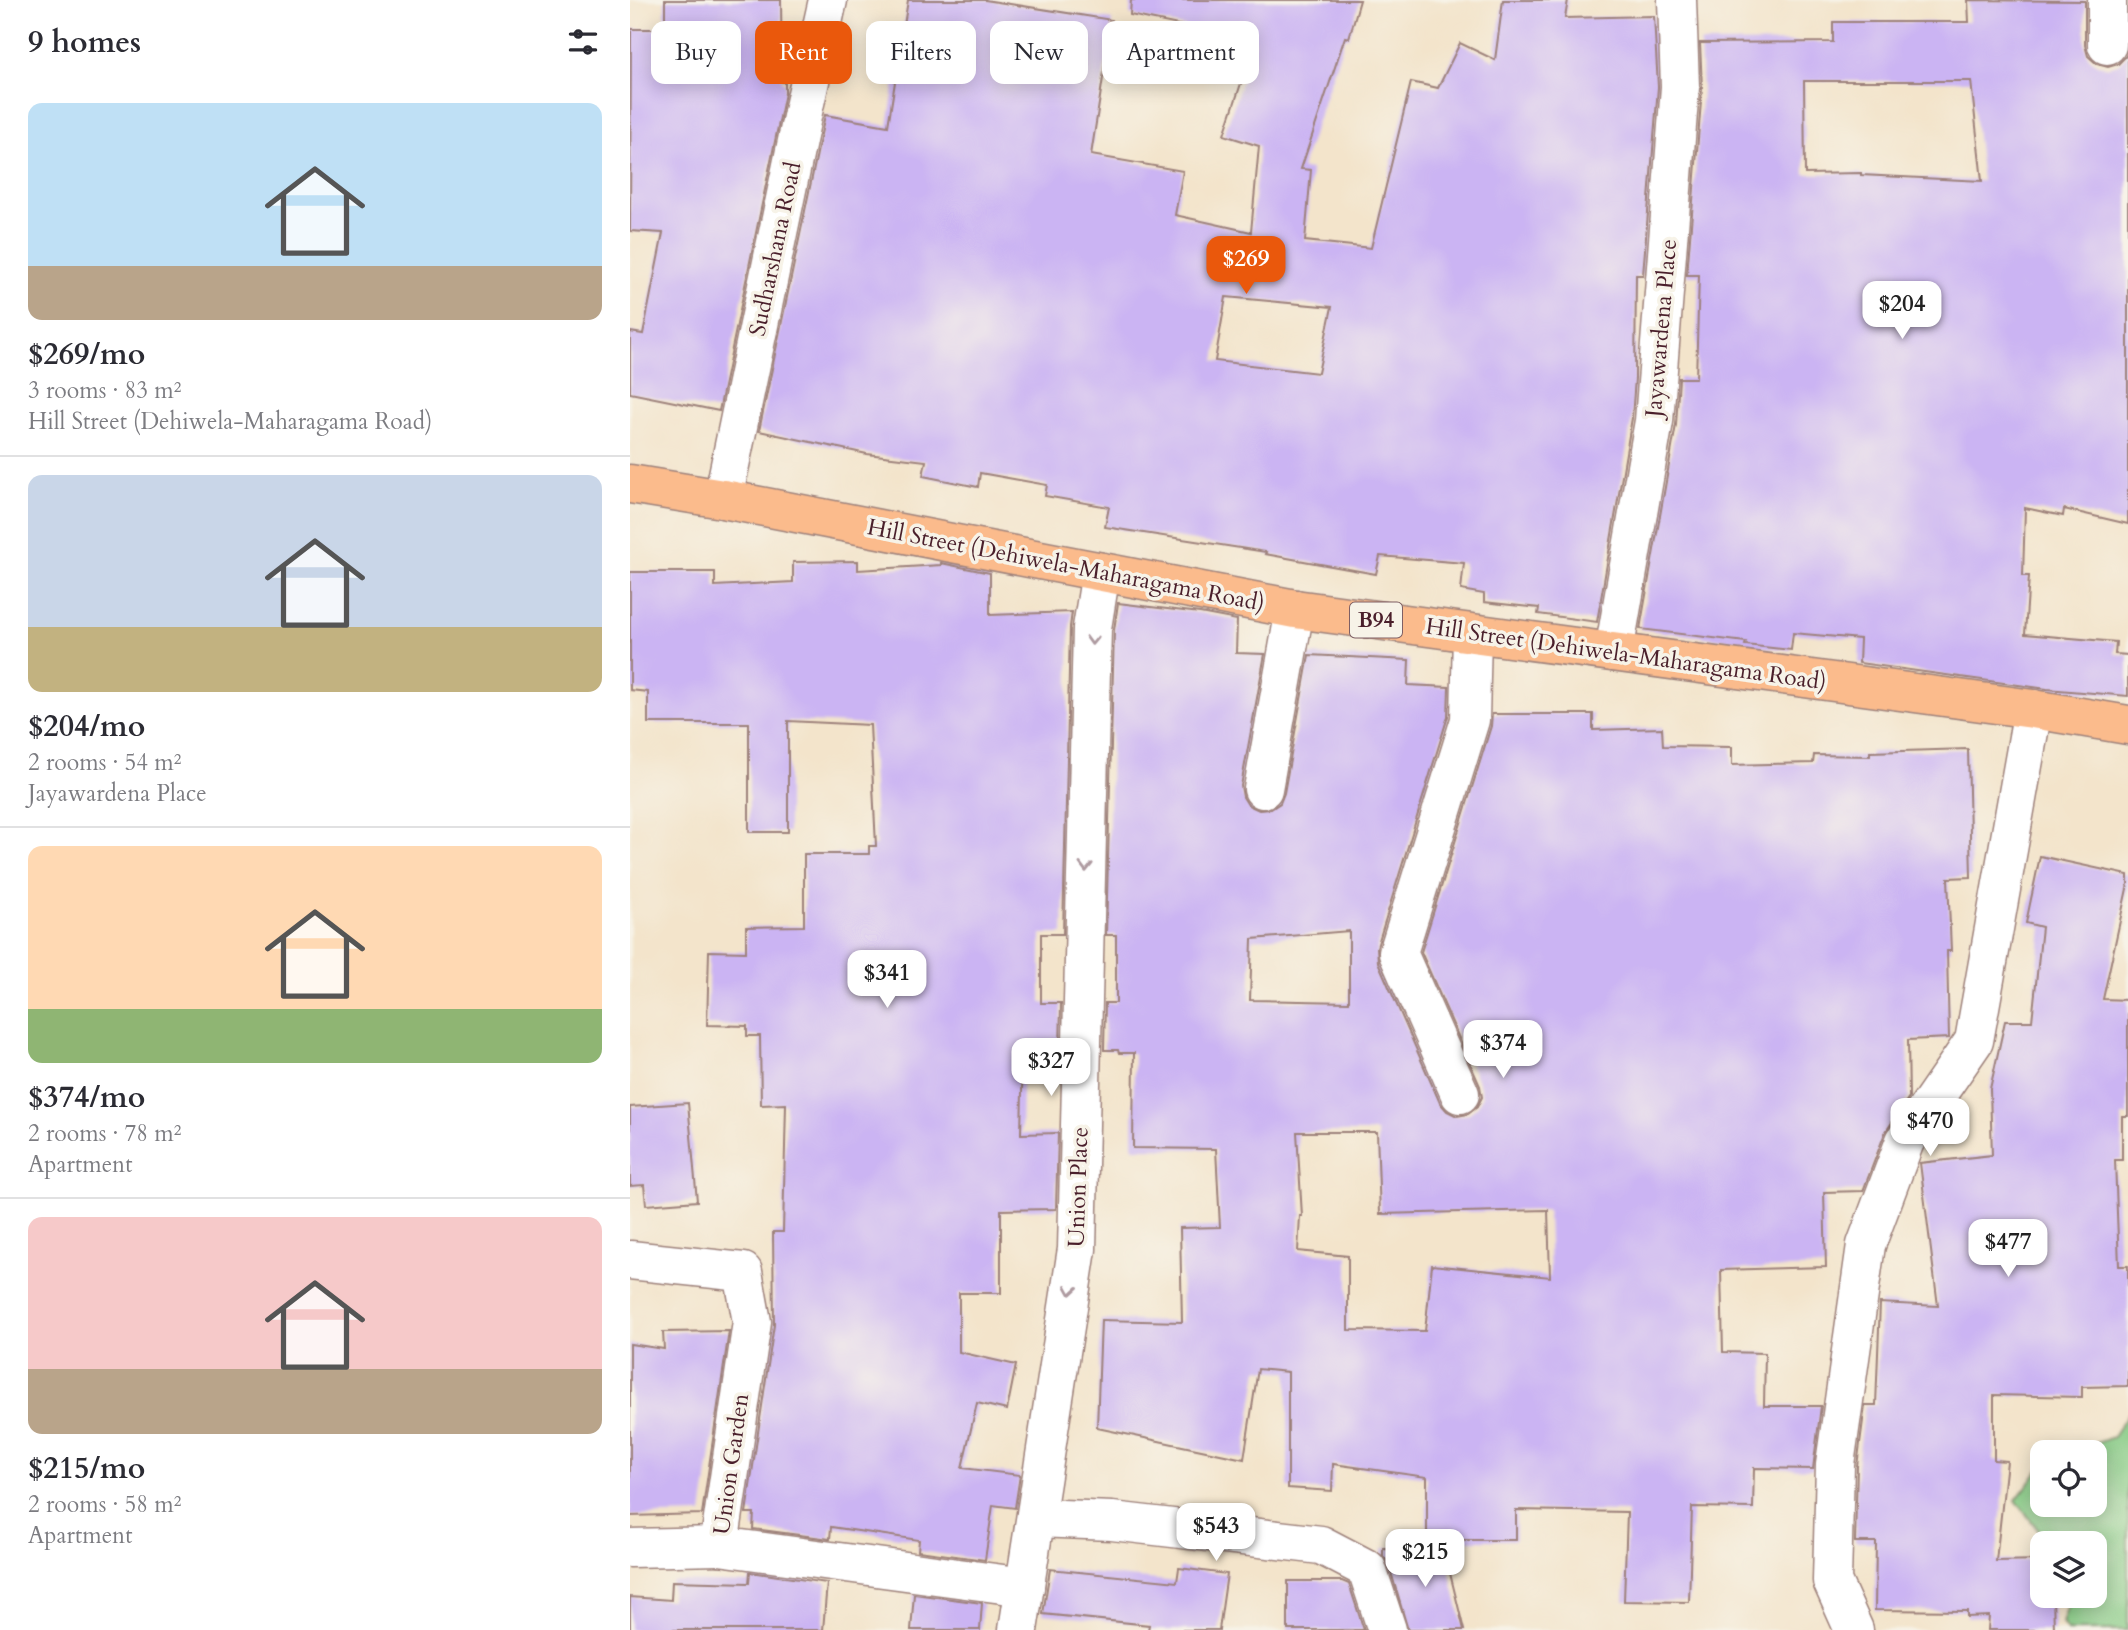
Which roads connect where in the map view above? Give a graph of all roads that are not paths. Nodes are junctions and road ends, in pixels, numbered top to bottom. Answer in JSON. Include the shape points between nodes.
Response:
{"nodes":[{"id":1,"x":828,"y":0,"type":"edge"},
{"id":2,"x":1677,"y":0,"type":"edge"},
{"id":3,"x":2107,"y":0,"type":"edge"},
{"id":4,"x":2107,"y":45,"type":"dead end"},
{"id":5,"x":630,"y":484,"type":"edge"},
{"id":6,"x":723,"y":499,"type":"junction"},
{"id":7,"x":1101,"y":572,"type":"junction"},
{"id":8,"x":1295,"y":609,"type":"junction"},
{"id":9,"x":1472,"y":634,"type":"junction"},
{"id":10,"x":1614,"y":652,"type":"junction"},
{"id":11,"x":2034,"y":709,"type":"junction"},
{"id":12,"x":2128,"y":725,"type":"edge"},
{"id":13,"x":1263,"y":789,"type":"dead end"},
{"id":14,"x":1460,"y":1094,"type":"dead end"},
{"id":15,"x":630,"y":1260,"type":"edge"},
{"id":16,"x":1036,"y":1518,"type":"junction"},
{"id":17,"x":719,"y":1546,"type":"junction"},
{"id":18,"x":630,"y":1548,"type":"edge"},
{"id":19,"x":1026,"y":1587,"type":"junction"},
{"id":20,"x":1018,"y":1630,"type":"edge"},
{"id":21,"x":1387,"y":1630,"type":"edge"},
{"id":22,"x":1854,"y":1630,"type":"edge"}],
"edges":[{"from":1,"to":6,"type":"street","name":"Sudharshana Road"},
{"from":2,"to":10,"type":"street","name":"Jayawardena Place","via":[[1680,87],[1654,421]]},
{"from":3,"to":4,"type":"street"},
{"from":5,"to":6,"type":"main road","name":"Hill Street (Dehiwela-Maharagama Road)","number":"B94"},
{"from":6,"to":7,"type":"main road","name":"Hill Street (Dehiwela-Maharagama Road)","number":"B94"},
{"from":7,"to":8,"type":"main road","name":"Hill Street (Dehiwela-Maharagama Road)","number":"B94"},
{"from":7,"to":16,"type":"street","name":"Union Place","one_way":true,"via":[[1092,628],[1077,1249]]},
{"from":8,"to":9,"type":"main road","name":"Hill Street (Dehiwela-Maharagama Road)","number":"B94"},
{"from":8,"to":13,"type":"street"},
{"from":9,"to":10,"type":"main road","name":"Hill Street (Dehiwela-Maharagama Road)","number":"B94"},
{"from":9,"to":14,"type":"street","via":[[1470,720],[1398,953]]},
{"from":10,"to":11,"type":"main road","name":"Hill Street (Dehiwela-Maharagama Road)","number":"B94"},
{"from":11,"to":12,"type":"main road","name":"Hill Street (Dehiwela-Maharagama Road)","number":"B94"},
{"from":11,"to":22,"type":"street","via":[[1974,1041],[1905,1140],[1866,1245],[1835,1464],[1832,1581]]},
{"from":15,"to":17,"type":"street","name":"Union Garden","via":[[743,1272],[752,1322]]},
{"from":16,"to":19,"type":"street","name":"Union Place"},
{"from":16,"to":21,"type":"street","via":[[1112,1521],[1321,1545],[1367,1569]]},
{"from":17,"to":18,"type":"street"},
{"from":17,"to":19,"type":"street","name":"Union Garden"},
{"from":19,"to":20,"type":"street","name":"Union Place"}]}
